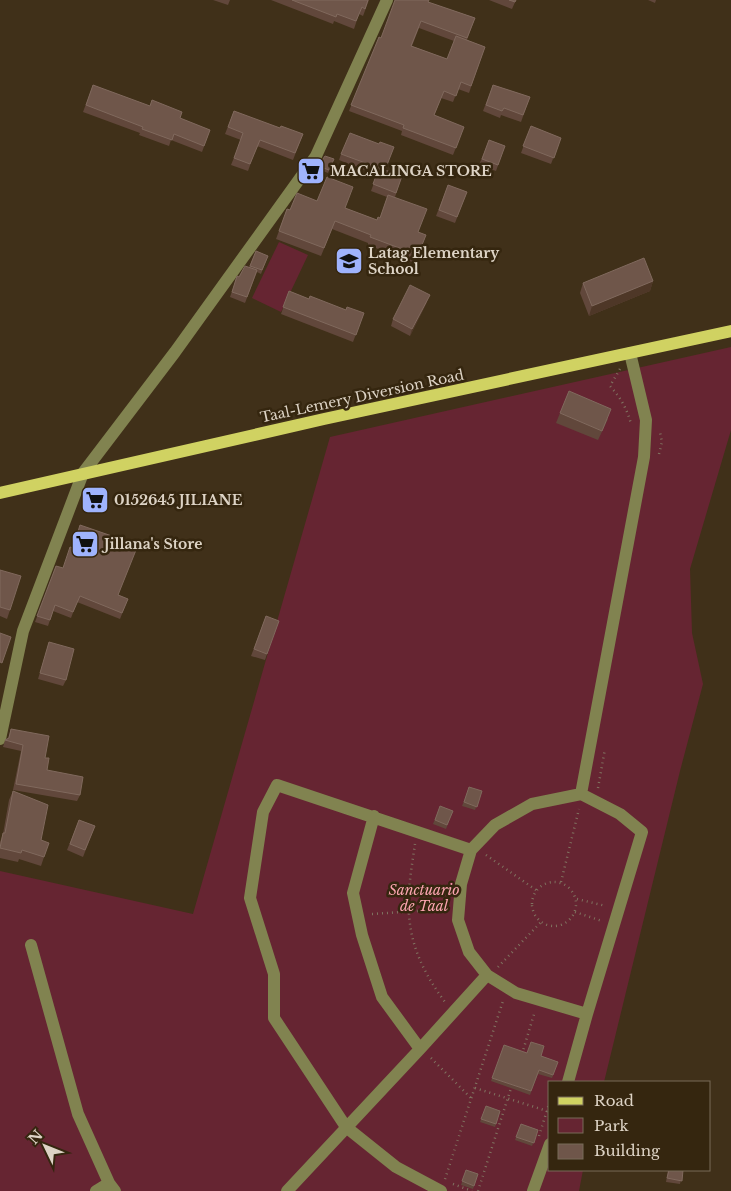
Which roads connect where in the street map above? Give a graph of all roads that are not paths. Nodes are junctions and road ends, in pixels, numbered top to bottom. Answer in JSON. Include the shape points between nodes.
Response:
{"nodes":[{"id":1,"x":388,"y":0,"type":"edge"},
{"id":2,"x":731,"y":331,"type":"edge"},
{"id":3,"x":630,"y":353,"type":"junction"},
{"id":4,"x":82,"y":473,"type":"junction"},
{"id":5,"x":0,"y":493,"type":"edge"},
{"id":6,"x":0,"y":739,"type":"edge"},
{"id":7,"x":581,"y":794,"type":"junction"},
{"id":8,"x":374,"y":816,"type":"junction"},
{"id":9,"x":471,"y":850,"type":"junction"},
{"id":10,"x":31,"y":945,"type":"dead end"},
{"id":11,"x":491,"y":973,"type":"junction"},
{"id":12,"x":587,"y":1014,"type":"junction"},
{"id":13,"x":424,"y":1052,"type":"junction"},
{"id":14,"x":568,"y":1081,"type":"edge"},
{"id":15,"x":346,"y":1127,"type":"junction"},
{"id":16,"x":548,"y":1150,"type":"edge"},
{"id":17,"x":443,"y":1186,"type":"edge"},
{"id":18,"x":112,"y":1187,"type":"edge"},
{"id":19,"x":96,"y":1191,"type":"edge"},
{"id":20,"x":287,"y":1191,"type":"edge"},
{"id":21,"x":533,"y":1191,"type":"edge"}],
"edges":[{"from":1,"to":4,"type":"street","via":[[316,156],[176,352]]},
{"from":2,"to":3,"type":"main road","name":"Taal-Lemery Diversion Road"},
{"from":3,"to":4,"type":"main road","name":"Taal-Lemery Diversion Road"},
{"from":3,"to":7,"type":"street","via":[[646,420],[644,457]]},
{"from":4,"to":5,"type":"main road","name":"Taal-Lemery Diversion Road"},
{"from":4,"to":6,"type":"street","via":[[23,631]]},
{"from":7,"to":9,"type":"street","via":[[532,804],[496,825]]},
{"from":7,"to":12,"type":"street","via":[[620,814],[642,832]]},
{"from":8,"to":9,"type":"street"},
{"from":8,"to":13,"type":"street","via":[[353,893],[362,936],[382,997]]},
{"from":8,"to":15,"type":"street","via":[[277,785],[263,812],[250,898],[274,974],[274,1018]]},
{"from":9,"to":11,"type":"street","via":[[461,884],[458,920],[469,952]]},
{"from":10,"to":18,"type":"street","via":[[78,1114]]},
{"from":11,"to":12,"type":"street","via":[[516,993]]},
{"from":11,"to":13,"type":"street"},
{"from":12,"to":14,"type":"street"},
{"from":13,"to":15,"type":"street"},
{"from":15,"to":17,"type":"street","via":[[396,1167]]},
{"from":15,"to":20,"type":"street"},
{"from":16,"to":21,"type":"street"},
{"from":18,"to":19,"type":"street"}]}
